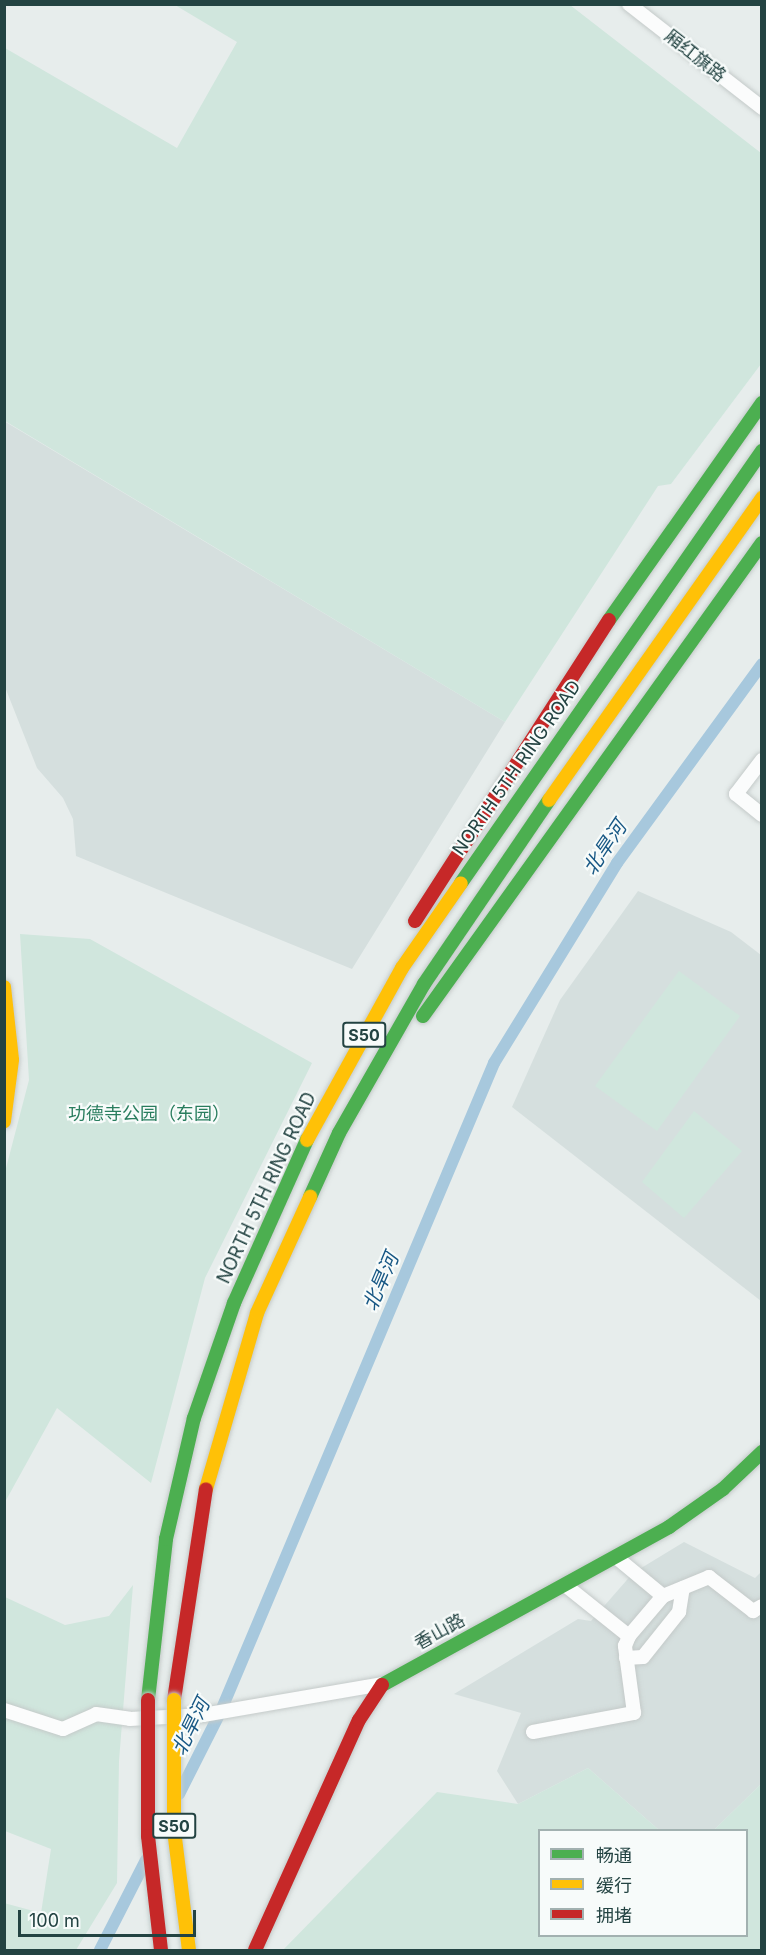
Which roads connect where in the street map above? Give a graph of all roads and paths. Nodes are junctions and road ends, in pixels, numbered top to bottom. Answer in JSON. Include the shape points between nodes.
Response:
{"nodes":[{"id":1,"x":629,"y":4,"type":"edge"},
{"id":2,"x":762,"y":108,"type":"edge"},
{"id":3,"x":762,"y":403,"type":"edge"},
{"id":4,"x":762,"y":451,"type":"edge"},
{"id":5,"x":762,"y":498,"type":"edge"},
{"id":6,"x":762,"y":543,"type":"edge"},
{"id":7,"x":762,"y":760,"type":"edge"},
{"id":8,"x":762,"y":815,"type":"edge"},
{"id":9,"x":4,"y":987,"type":"edge"},
{"id":10,"x":327,"y":1100,"type":"junction"},
{"id":11,"x":4,"y":1121,"type":"edge"},
{"id":12,"x":339,"y":1133,"type":"junction"},
{"id":13,"x":762,"y":1452,"type":"edge"},
{"id":14,"x":616,"y":1557,"type":"junction"},
{"id":15,"x":565,"y":1585,"type":"junction"},
{"id":16,"x":683,"y":1588,"type":"junction"},
{"id":17,"x":663,"y":1596,"type":"junction"},
{"id":18,"x":762,"y":1606,"type":"edge"},
{"id":19,"x":629,"y":1636,"type":"junction"},
{"id":20,"x":626,"y":1658,"type":"junction"},
{"id":21,"x":382,"y":1684,"type":"junction"},
{"id":22,"x":4,"y":1710,"type":"edge"},
{"id":23,"x":533,"y":1732,"type":"dead end"},
{"id":24,"x":161,"y":1950,"type":"edge"},
{"id":25,"x":189,"y":1950,"type":"edge"},
{"id":26,"x":255,"y":1950,"type":"edge"}],
"edges":[{"from":1,"to":2,"type":"street","name":"厢红旗路"},
{"from":3,"to":10,"type":"main road","via":[[592,644],[445,868],[388,967]]},
{"from":4,"to":10,"type":"main road","name":"NORTH 5TH RING ROAD","number":"S50","via":[[464,874],[402,968]]},
{"from":5,"to":12,"type":"main road","number":"S50","via":[[423,984]]},
{"from":6,"to":12,"type":"main road"},
{"from":7,"to":8,"type":"street","via":[[736,794]]},
{"from":9,"to":11,"type":"main road","via":[[12,1060]]},
{"from":10,"to":24,"type":"main road","name":"NORTH 5TH RING ROAD","number":"S50","bridge":true,"via":[[234,1303],[194,1418],[166,1539],[148,1700],[148,1836]]},
{"from":12,"to":25,"type":"main road","number":"S50","bridge":true,"via":[[257,1312],[222,1424],[195,1538],[174,1700],[174,1830]]},
{"from":13,"to":14,"type":"main road","name":"香山路","via":[[695,1510]]},
{"from":14,"to":15,"type":"main road","name":"香山路"},
{"from":14,"to":17,"type":"street"},
{"from":15,"to":19,"type":"street"},
{"from":15,"to":21,"type":"main road","name":"香山路"},
{"from":16,"to":17,"type":"street"},
{"from":16,"to":18,"type":"street","via":[[709,1577],[753,1611]]},
{"from":16,"to":20,"type":"street","via":[[679,1612],[643,1657]]},
{"from":17,"to":19,"type":"street"},
{"from":19,"to":20,"type":"street"},
{"from":20,"to":23,"type":"street","via":[[634,1713]]},
{"from":21,"to":22,"type":"street","via":[[203,1715],[130,1719],[96,1714],[63,1729]]},
{"from":21,"to":26,"type":"main road","name":"香山路","via":[[359,1720]]}]}
